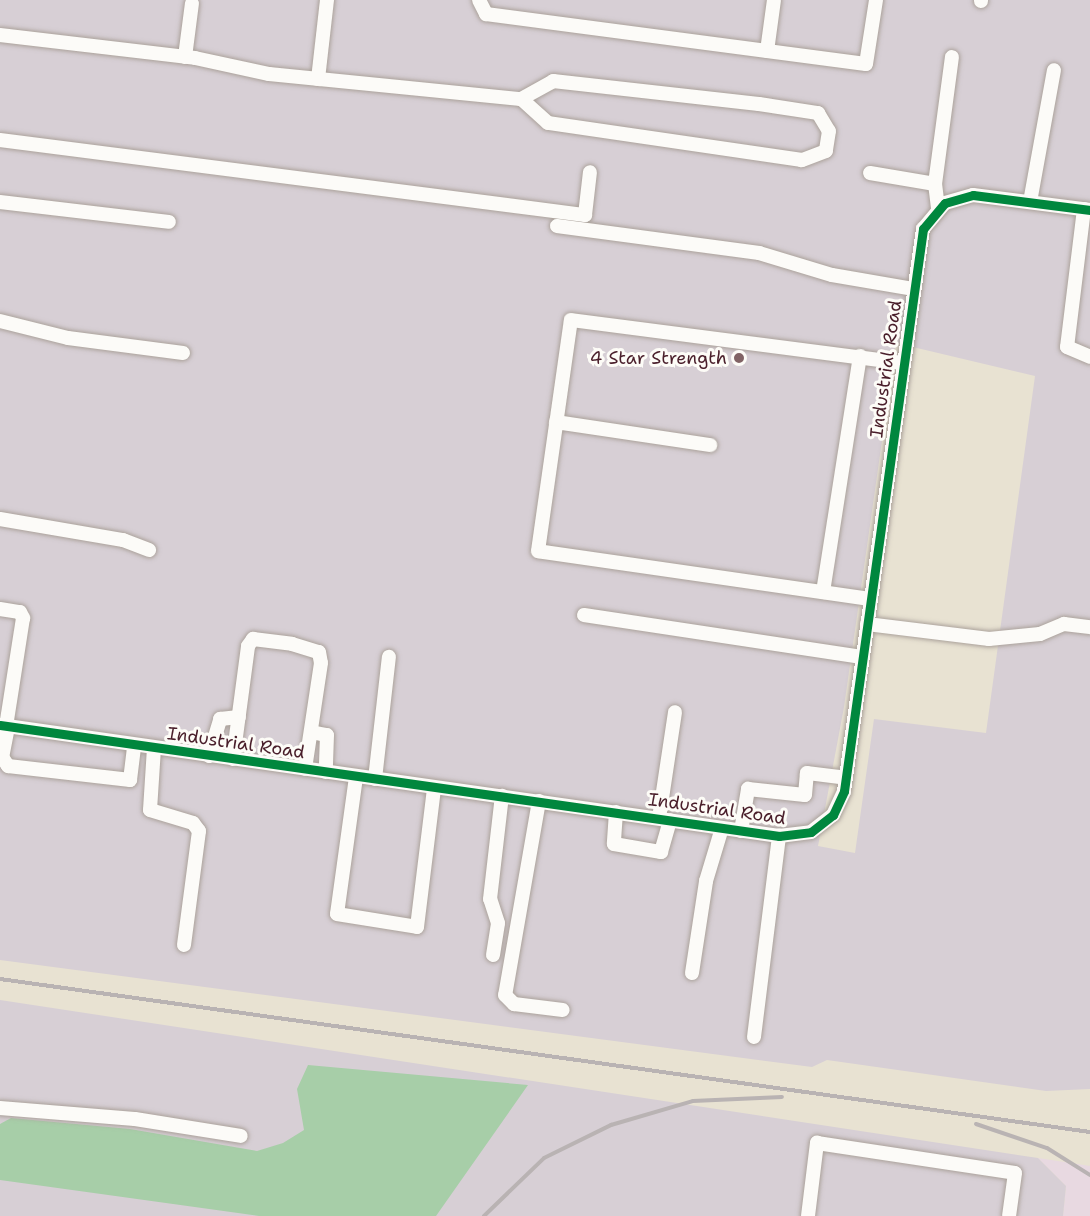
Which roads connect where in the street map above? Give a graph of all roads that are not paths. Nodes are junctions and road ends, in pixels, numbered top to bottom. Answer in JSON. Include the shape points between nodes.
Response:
{"nodes":[{"id":1,"x":327,"y":0,"type":"edge"},
{"id":2,"x":479,"y":0,"type":"edge"},
{"id":3,"x":774,"y":0,"type":"edge"},
{"id":4,"x":876,"y":0,"type":"edge"},
{"id":5,"x":192,"y":3,"type":"dead end"},
{"id":6,"x":0,"y":35,"type":"edge"},
{"id":7,"x":767,"y":51,"type":"junction"},
{"id":8,"x":185,"y":57,"type":"junction"},
{"id":9,"x":952,"y":57,"type":"dead end"},
{"id":10,"x":1054,"y":69,"type":"dead end"},
{"id":11,"x":318,"y":79,"type":"junction"},
{"id":12,"x":521,"y":99,"type":"junction"},
{"id":13,"x":0,"y":140,"type":"edge"},
{"id":14,"x":590,"y":171,"type":"dead end"},
{"id":15,"x":870,"y":173,"type":"dead end"},
{"id":16,"x":935,"y":184,"type":"junction"},
{"id":17,"x":0,"y":202,"type":"edge"},
{"id":18,"x":1030,"y":202,"type":"junction"},
{"id":19,"x":939,"y":208,"type":"junction"},
{"id":20,"x":1087,"y":210,"type":"edge"},
{"id":21,"x":169,"y":222,"type":"dead end"},
{"id":22,"x":557,"y":226,"type":"dead end"},
{"id":23,"x":913,"y":289,"type":"junction"},
{"id":24,"x":0,"y":321,"type":"edge"},
{"id":25,"x":183,"y":353,"type":"dead end"},
{"id":26,"x":860,"y":356,"type":"junction"},
{"id":27,"x":1090,"y":357,"type":"edge"},
{"id":28,"x":903,"y":363,"type":"junction"},
{"id":29,"x":556,"y":422,"type":"junction"},
{"id":30,"x":710,"y":445,"type":"dead end"},
{"id":31,"x":0,"y":519,"type":"edge"},
{"id":32,"x":149,"y":550,"type":"dead end"},
{"id":33,"x":823,"y":592,"type":"junction"},
{"id":34,"x":870,"y":599,"type":"junction"},
{"id":35,"x":0,"y":609,"type":"edge"},
{"id":36,"x":584,"y":615,"type":"dead end"},
{"id":37,"x":867,"y":624,"type":"junction"},
{"id":38,"x":1090,"y":627,"type":"edge"},
{"id":39,"x":389,"y":657,"type":"dead end"},
{"id":40,"x":862,"y":657,"type":"junction"},
{"id":41,"x":675,"y":712,"type":"dead end"},
{"id":42,"x":239,"y":717,"type":"junction"},
{"id":43,"x":5,"y":726,"type":"edge"},
{"id":44,"x":311,"y":732,"type":"junction"},
{"id":45,"x":134,"y":745,"type":"junction"},
{"id":46,"x":154,"y":748,"type":"junction"},
{"id":47,"x":209,"y":756,"type":"junction"},
{"id":48,"x":233,"y":759,"type":"junction"},
{"id":49,"x":305,"y":769,"type":"junction"},
{"id":50,"x":326,"y":772,"type":"junction"},
{"id":51,"x":356,"y":777,"type":"junction"},
{"id":52,"x":845,"y":778,"type":"junction"},
{"id":53,"x":375,"y":779,"type":"junction"},
{"id":54,"x":434,"y":788,"type":"junction"},
{"id":55,"x":502,"y":796,"type":"junction"},
{"id":56,"x":539,"y":801,"type":"junction"},
{"id":57,"x":616,"y":812,"type":"junction"},
{"id":58,"x":664,"y":819,"type":"junction"},
{"id":59,"x":722,"y":828,"type":"junction"},
{"id":60,"x":741,"y":831,"type":"junction"},
{"id":61,"x":779,"y":836,"type":"junction"},
{"id":62,"x":184,"y":945,"type":"dead end"},
{"id":63,"x":493,"y":955,"type":"dead end"},
{"id":64,"x":692,"y":973,"type":"dead end"},
{"id":65,"x":563,"y":1010,"type":"dead end"},
{"id":66,"x":754,"y":1037,"type":"dead end"},
{"id":67,"x":0,"y":1108,"type":"edge"},
{"id":68,"x":241,"y":1136,"type":"dead end"},
{"id":69,"x":808,"y":1216,"type":"edge"},
{"id":70,"x":1009,"y":1216,"type":"edge"}],
"edges":[{"from":1,"to":11,"type":"street"},
{"from":2,"to":7,"type":"street","via":[[486,14]]},
{"from":3,"to":7,"type":"street"},
{"from":4,"to":7,"type":"street","via":[[866,64]]},
{"from":5,"to":8,"type":"street"},
{"from":6,"to":8,"type":"street"},
{"from":8,"to":11,"type":"street"},
{"from":9,"to":16,"type":"street"},
{"from":10,"to":18,"type":"street"},
{"from":11,"to":12,"type":"street"},
{"from":12,"to":12,"type":"street","via":[[553,81],[818,113],[829,131],[826,151],[802,160],[549,123]]},
{"from":13,"to":14,"type":"street","via":[[585,215]]},
{"from":15,"to":16,"type":"street"},
{"from":16,"to":19,"type":"street"},
{"from":17,"to":21,"type":"street"},
{"from":18,"to":19,"type":"street","via":[[973,195]]},
{"from":18,"to":20,"type":"street"},
{"from":19,"to":23,"type":"street","name":"Industrial Road","via":[[920,237]]},
{"from":20,"to":27,"type":"street","via":[[1067,347]]},
{"from":22,"to":23,"type":"street","via":[[759,253],[832,275]]},
{"from":23,"to":28,"type":"street","name":"Industrial Road"},
{"from":24,"to":25,"type":"street","via":[[68,338]]},
{"from":26,"to":28,"type":"street"},
{"from":26,"to":29,"type":"street","via":[[571,320]]},
{"from":26,"to":33,"type":"street"},
{"from":28,"to":34,"type":"street","name":"Industrial Road"},
{"from":29,"to":30,"type":"street"},
{"from":29,"to":33,"type":"street","via":[[538,551]]},
{"from":31,"to":32,"type":"street","via":[[123,540]]},
{"from":33,"to":34,"type":"street"},
{"from":34,"to":37,"type":"street","name":"Industrial Road"},
{"from":35,"to":43,"type":"street","via":[[20,612],[23,618]]},
{"from":36,"to":40,"type":"street"},
{"from":37,"to":38,"type":"street","via":[[989,639],[1040,634],[1064,624]]},
{"from":37,"to":40,"type":"street","name":"Industrial Road"},
{"from":39,"to":53,"type":"street"},
{"from":40,"to":52,"type":"street","name":"Industrial Road"},
{"from":41,"to":58,"type":"street"},
{"from":42,"to":44,"type":"street","via":[[253,639],[292,644],[319,652]]},
{"from":42,"to":47,"type":"street","via":[[216,723]]},
{"from":42,"to":48,"type":"street"},
{"from":43,"to":45,"type":"street","name":"Industrial Road"},
{"from":43,"to":45,"type":"street","via":[[2,757],[8,766],[130,780]]},
{"from":44,"to":49,"type":"street"},
{"from":44,"to":50,"type":"street","via":[[327,735]]},
{"from":45,"to":46,"type":"street","name":"Industrial Road"},
{"from":46,"to":47,"type":"street","name":"Industrial Road"},
{"from":46,"to":62,"type":"street","via":[[150,810],[194,823],[199,831]]},
{"from":47,"to":48,"type":"street","name":"Industrial Road"},
{"from":48,"to":49,"type":"street","name":"Industrial Road"},
{"from":49,"to":50,"type":"street","name":"Industrial Road"},
{"from":50,"to":51,"type":"street","name":"Industrial Road"},
{"from":51,"to":53,"type":"street","name":"Industrial Road"},
{"from":51,"to":54,"type":"street","via":[[337,914],[417,927]]},
{"from":52,"to":60,"type":"street","via":[[807,773],[805,795],[748,789]]},
{"from":52,"to":61,"type":"street","name":"Industrial Road","via":[[840,802],[823,825],[797,836]]},
{"from":53,"to":54,"type":"street","name":"Industrial Road"},
{"from":54,"to":55,"type":"street","name":"Industrial Road"},
{"from":55,"to":56,"type":"street","name":"Industrial Road"},
{"from":55,"to":63,"type":"street","via":[[490,899],[498,923]]},
{"from":56,"to":57,"type":"street","name":"Industrial Road"},
{"from":56,"to":65,"type":"street","via":[[505,995],[513,1004]]},
{"from":57,"to":58,"type":"street","name":"Industrial Road"},
{"from":57,"to":58,"type":"street","via":[[614,844],[661,852]]},
{"from":58,"to":59,"type":"street","name":"Industrial Road"},
{"from":59,"to":60,"type":"street","name":"Industrial Road"},
{"from":59,"to":64,"type":"street","via":[[706,881]]},
{"from":60,"to":61,"type":"street","name":"Industrial Road"},
{"from":61,"to":66,"type":"street"},
{"from":67,"to":68,"type":"street"},
{"from":69,"to":70,"type":"street","via":[[817,1143],[1015,1173]]}]}
